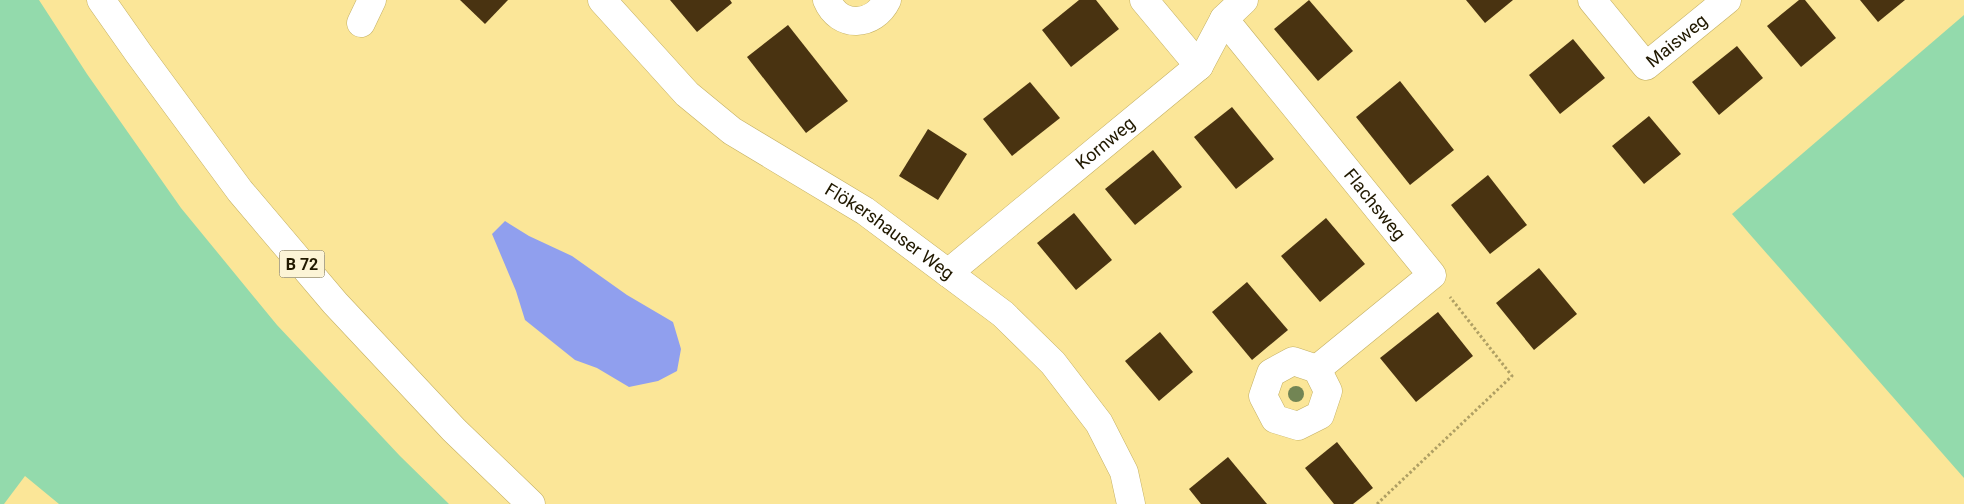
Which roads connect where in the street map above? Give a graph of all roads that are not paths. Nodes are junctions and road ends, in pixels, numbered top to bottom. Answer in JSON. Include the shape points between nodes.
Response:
{"nodes":[{"id":1,"x":102,"y":0,"type":"edge"},
{"id":2,"x":602,"y":0,"type":"edge"},
{"id":3,"x":827,"y":0,"type":"edge"},
{"id":4,"x":886,"y":0,"type":"edge"},
{"id":5,"x":1144,"y":0,"type":"edge"},
{"id":6,"x":1244,"y":0,"type":"edge"},
{"id":7,"x":1592,"y":0,"type":"edge"},
{"id":8,"x":1727,"y":0,"type":"edge"},
{"id":9,"x":1224,"y":18,"type":"junction"},
{"id":10,"x":1198,"y":66,"type":"junction"},
{"id":11,"x":948,"y":273,"type":"junction"},
{"id":12,"x":1317,"y":369,"type":"dead end"},
{"id":13,"x":531,"y":504,"type":"edge"},
{"id":14,"x":1131,"y":504,"type":"edge"}],
"edges":[{"from":1,"to":13,"type":"street","number":"B 72","via":[[240,191],[335,303],[454,430]]},
{"from":2,"to":11,"type":"street","name":"Flökershauser Weg","via":[[687,94],[732,130],[865,211]]},
{"from":3,"to":4,"type":"street","via":[[836,14],[856,21],[876,15]]},
{"from":5,"to":10,"type":"street"},
{"from":6,"to":9,"type":"street","name":"Kornweg"},
{"from":7,"to":8,"type":"street","name":"Maisweg","via":[[1646,66]]},
{"from":9,"to":10,"type":"street","name":"Kornweg"},
{"from":9,"to":12,"type":"street","name":"Flachsweg","via":[[1432,275]]},
{"from":10,"to":11,"type":"street","name":"Kornweg"},
{"from":11,"to":14,"type":"street","name":"Flökershauser Weg","via":[[1003,314],[1053,363],[1099,422],[1124,472]]}]}
